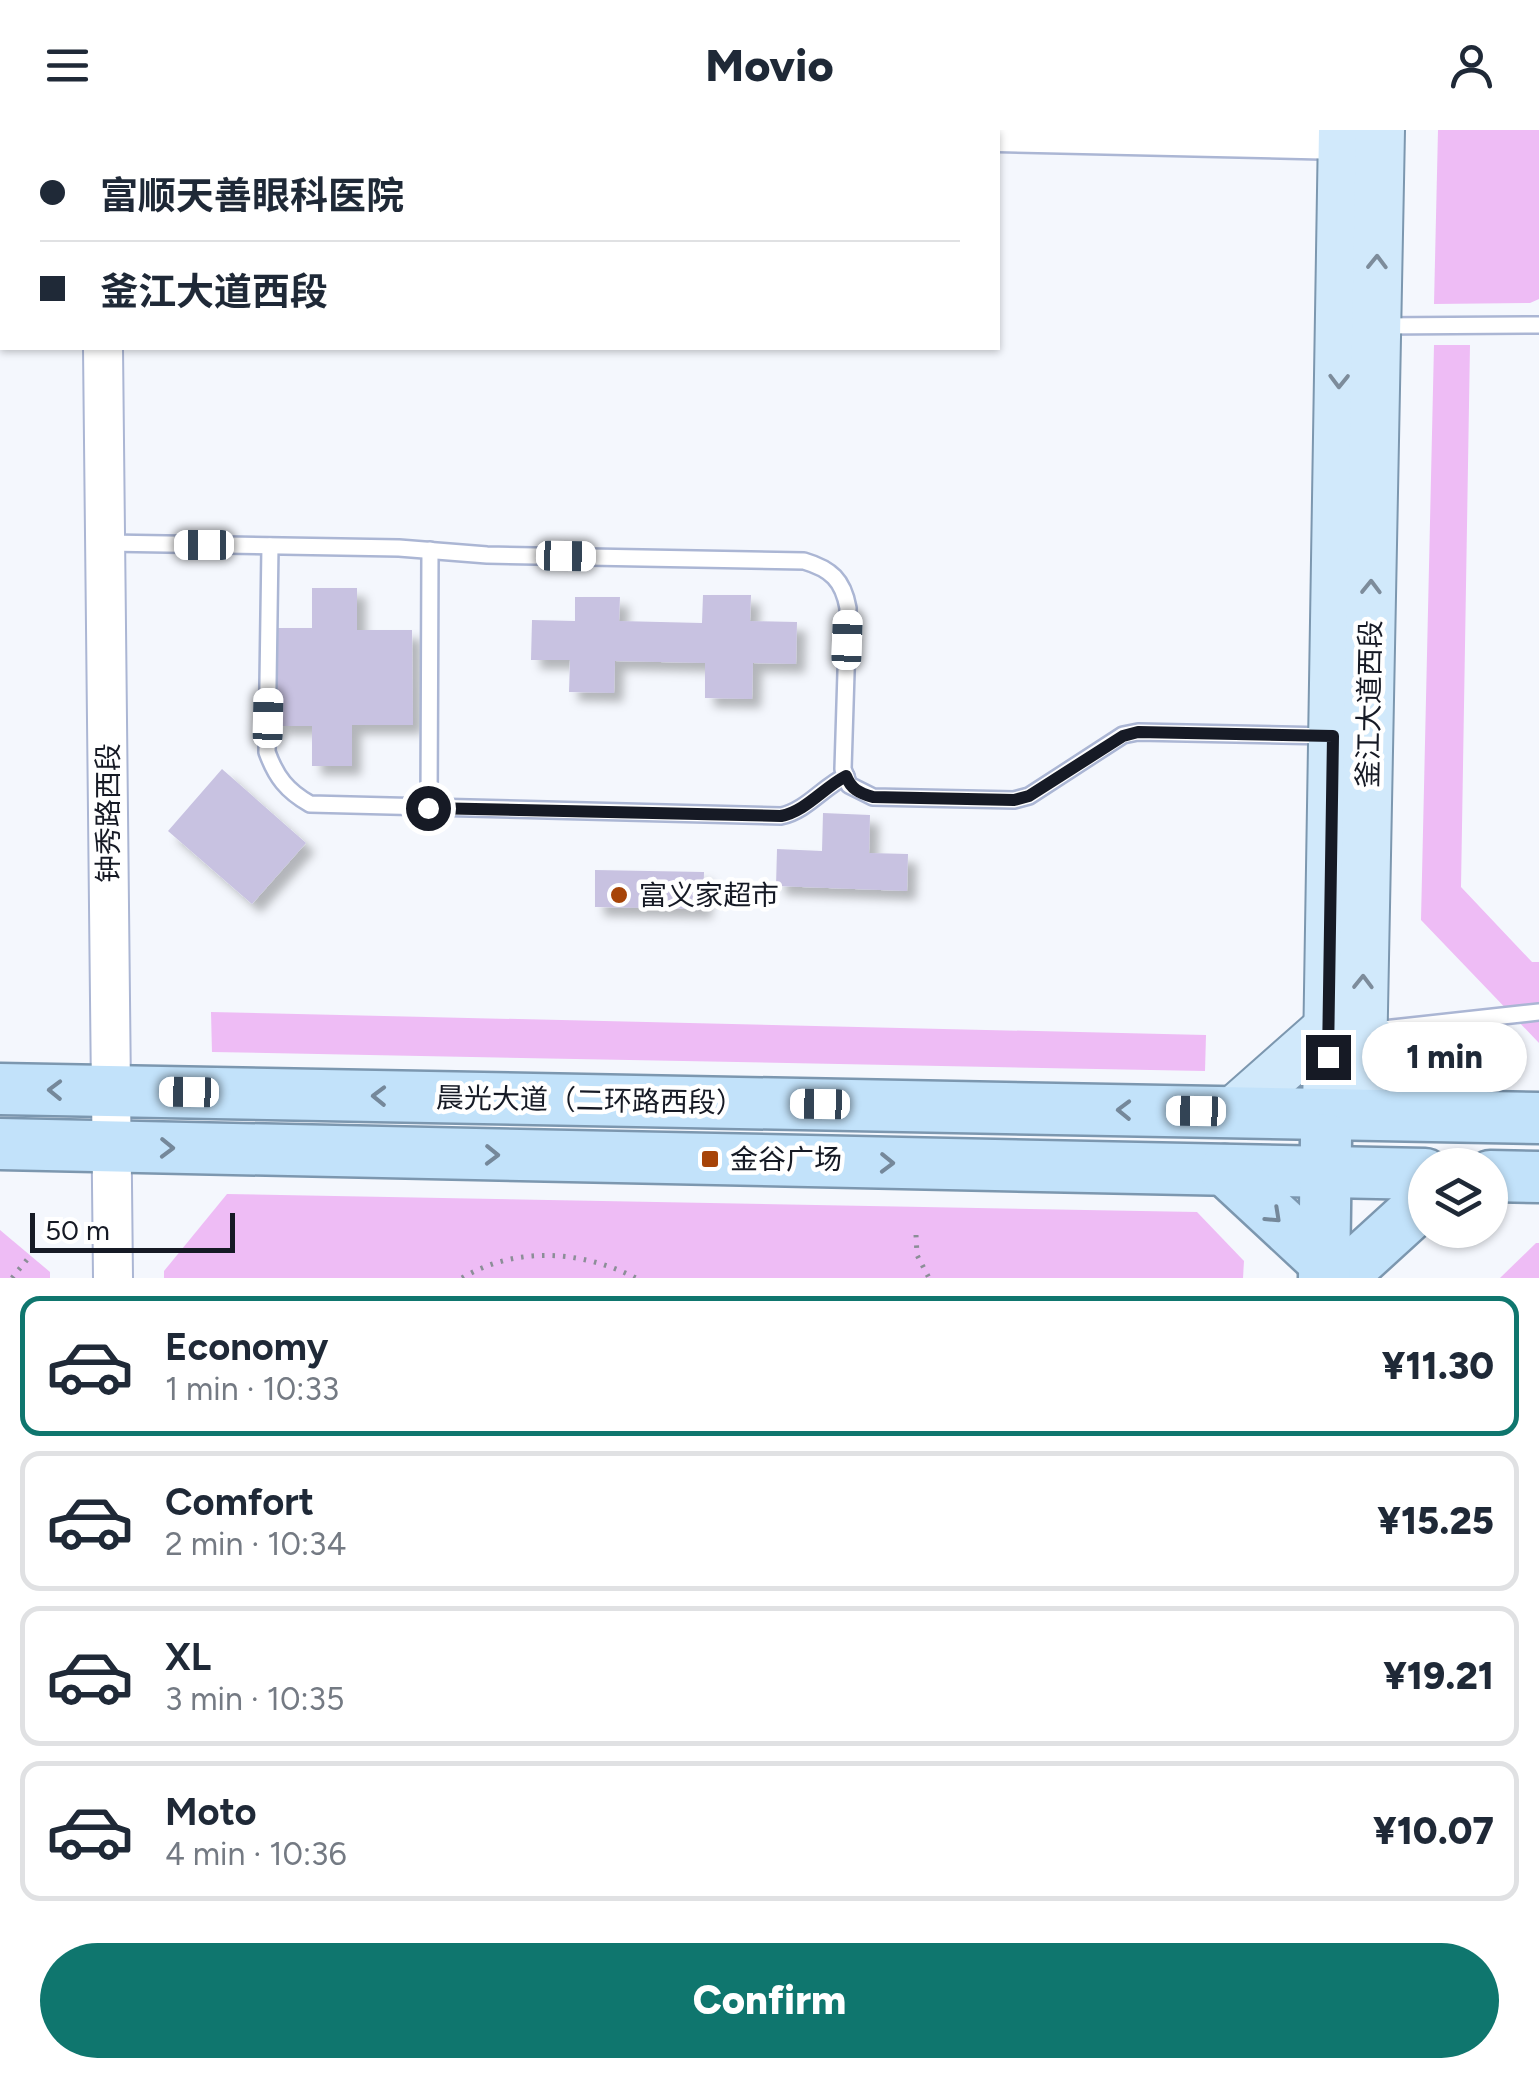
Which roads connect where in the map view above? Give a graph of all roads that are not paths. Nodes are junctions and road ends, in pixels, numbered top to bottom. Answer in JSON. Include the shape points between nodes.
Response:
{"nodes":[{"id":1,"x":1355,"y":134,"type":"edge"},
{"id":2,"x":1000,"y":136,"type":"edge"},
{"id":3,"x":1536,"y":322,"type":"edge"},
{"id":4,"x":1376,"y":326,"type":"junction"},
{"id":5,"x":103,"y":350,"type":"edge"},
{"id":6,"x":107,"y":544,"type":"junction"},
{"id":7,"x":270,"y":546,"type":"junction"},
{"id":8,"x":430,"y":550,"type":"junction"},
{"id":9,"x":1333,"y":736,"type":"junction"},
{"id":10,"x":846,"y":776,"type":"junction"},
{"id":11,"x":428,"y":808,"type":"junction"},
{"id":12,"x":1539,"y":1012,"type":"edge"},
{"id":13,"x":1345,"y":1030,"type":"junction"},
{"id":14,"x":0,"y":1088,"type":"edge"},
{"id":15,"x":110,"y":1091,"type":"junction"},
{"id":16,"x":1233,"y":1112,"type":"junction"},
{"id":17,"x":1344,"y":1114,"type":"junction"},
{"id":18,"x":1454,"y":1116,"type":"junction"},
{"id":19,"x":1539,"y":1118,"type":"edge"},
{"id":20,"x":0,"y":1144,"type":"edge"},
{"id":21,"x":110,"y":1147,"type":"junction"},
{"id":22,"x":1224,"y":1170,"type":"junction"},
{"id":23,"x":1342,"y":1173,"type":"junction"},
{"id":24,"x":1408,"y":1174,"type":"edge"},
{"id":25,"x":1508,"y":1176,"type":"edge"},
{"id":26,"x":1539,"y":1177,"type":"edge"},
{"id":27,"x":1408,"y":1215,"type":"edge"},
{"id":28,"x":1341,"y":1270,"type":"edge"},
{"id":29,"x":113,"y":1278,"type":"edge"}],
"edges":[{"from":1,"to":2,"type":"street"},
{"from":4,"to":1,"type":"main road","name":"釜江大道西段","one_way":true},
{"from":1,"to":9,"type":"main road","name":"釜江大道西段","one_way":true},
{"from":3,"to":4,"type":"lane"},
{"from":13,"to":4,"type":"main road","name":"釜江大道西段","one_way":true},
{"from":5,"to":6,"type":"street","name":"钟秀路西段"},
{"from":6,"to":7,"type":"lane"},
{"from":6,"to":15,"type":"street","name":"钟秀路西段"},
{"from":7,"to":8,"type":"lane"},
{"from":7,"to":11,"type":"lane","via":[[267,752],[275,774],[310,804]]},
{"from":8,"to":10,"type":"lane","via":[[804,561],[824,567],[845,590],[848,608]]},
{"from":8,"to":11,"type":"lane"},
{"from":9,"to":10,"type":"lane","via":[[1138,732],[1014,800],[873,797],[858,792]]},
{"from":9,"to":13,"type":"main road","name":"釜江大道西段"},
{"from":10,"to":11,"type":"lane","via":[[781,816]]},
{"from":12,"to":13,"type":"lane"},
{"from":13,"to":16,"type":"main road"},
{"from":13,"to":17,"type":"main road","name":"釜江大道西段"},
{"from":13,"to":18,"type":"main road"},
{"from":15,"to":14,"type":"highway","name":"晨光大道（二环路西段）","one_way":true},
{"from":16,"to":15,"type":"highway","name":"晨光大道（二环路西段）","one_way":true},
{"from":15,"to":21,"type":"street","name":"钟秀路西段"},
{"from":16,"to":17,"type":"highway","name":"晨光大道（二环路西段）"},
{"from":17,"to":18,"type":"highway","name":"晨光大道（二环路西段）"},
{"from":17,"to":23,"type":"highway","name":"釜江大道西段"},
{"from":18,"to":19,"type":"highway","name":"晨光大道（二环路西段）"},
{"from":20,"to":21,"type":"highway","name":"晨光大道（二环路西段）"},
{"from":21,"to":22,"type":"highway","name":"晨光大道（二环路西段）","one_way":true},
{"from":21,"to":29,"type":"street","name":"钟秀路西段"},
{"from":22,"to":23,"type":"highway","name":"晨光大道（二环路西段）"},
{"from":22,"to":28,"type":"highway","one_way":true},
{"from":23,"to":24,"type":"highway","name":"晨光大道（二环路西段）"},
{"from":23,"to":28,"type":"highway","name":"釜江大道西段"},
{"from":25,"to":26,"type":"highway"},
{"from":27,"to":28,"type":"highway"}]}
